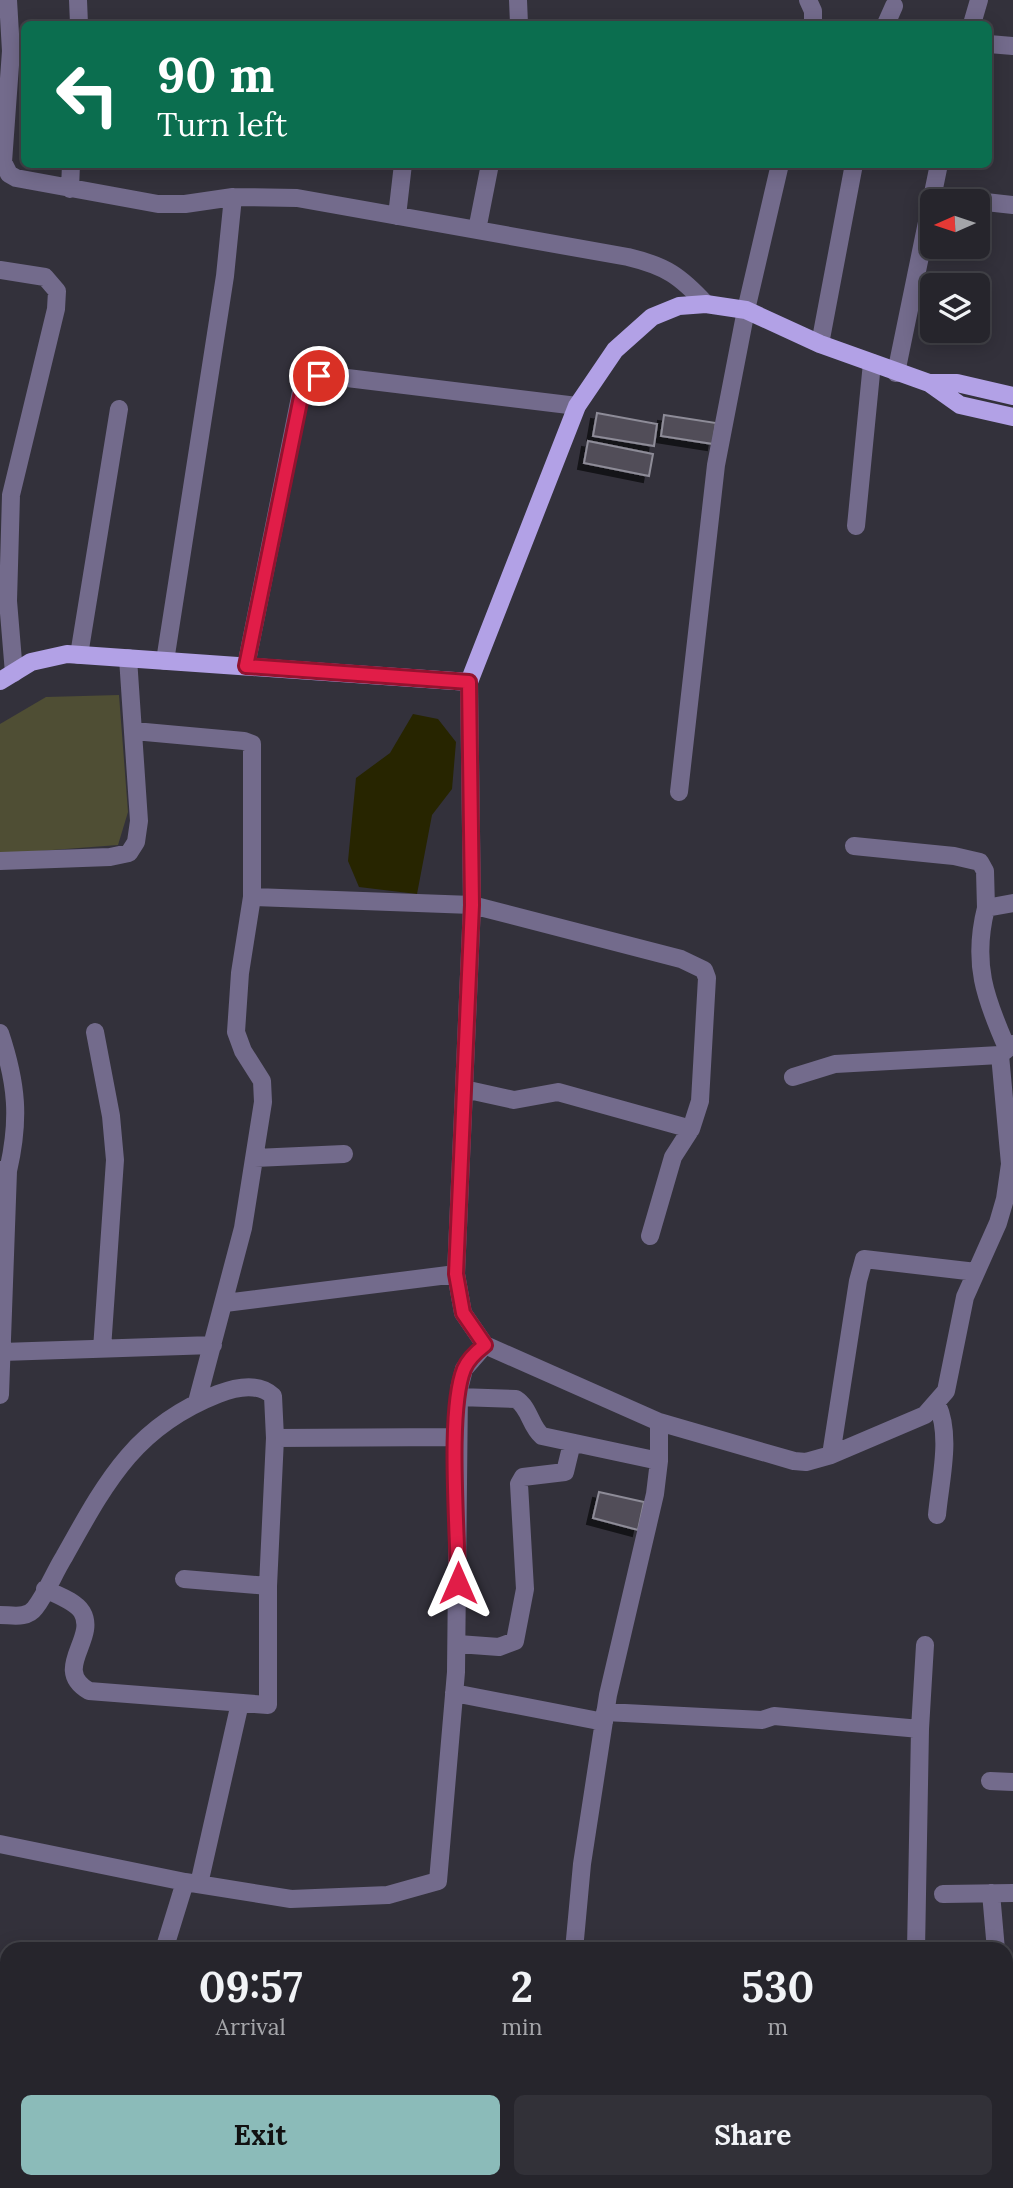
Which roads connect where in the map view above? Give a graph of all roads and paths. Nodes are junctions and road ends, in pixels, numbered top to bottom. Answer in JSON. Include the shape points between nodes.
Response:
{"nodes":[{"id":1,"x":8,"y":0,"type":"edge"},
{"id":2,"x":78,"y":0,"type":"edge"},
{"id":3,"x":518,"y":0,"type":"edge"},
{"id":4,"x":808,"y":0,"type":"edge"},
{"id":5,"x":979,"y":0,"type":"edge"},
{"id":6,"x":894,"y":5,"type":"dead end"},
{"id":7,"x":79,"y":21,"type":"edge"},
{"id":8,"x":519,"y":21,"type":"edge"},
{"id":9,"x":813,"y":21,"type":"edge"},
{"id":10,"x":888,"y":21,"type":"edge"},
{"id":11,"x":973,"y":21,"type":"edge"},
{"id":12,"x":992,"y":44,"type":"edge"},
{"id":13,"x":1013,"y":46,"type":"edge"},
{"id":14,"x":71,"y":168,"type":"edge"},
{"id":15,"x":403,"y":168,"type":"edge"},
{"id":16,"x":489,"y":168,"type":"edge"},
{"id":17,"x":779,"y":168,"type":"edge"},
{"id":18,"x":853,"y":168,"type":"edge"},
{"id":19,"x":938,"y":168,"type":"edge"},
{"id":20,"x":4,"y":173,"type":"edge"},
{"id":21,"x":70,"y":189,"type":"junction"},
{"id":22,"x":934,"y":189,"type":"edge"},
{"id":23,"x":233,"y":197,"type":"junction"},
{"id":24,"x":990,"y":202,"type":"edge"},
{"id":25,"x":1013,"y":205,"type":"edge"},
{"id":26,"x":397,"y":216,"type":"junction"},
{"id":27,"x":477,"y":230,"type":"junction"},
{"id":28,"x":920,"y":255,"type":"edge"},
{"id":29,"x":0,"y":270,"type":"edge"},
{"id":30,"x":706,"y":304,"type":"junction"},
{"id":31,"x":746,"y":310,"type":"junction"},
{"id":32,"x":820,"y":344,"type":"junction"},
{"id":33,"x":872,"y":363,"type":"junction"},
{"id":34,"x":896,"y":373,"type":"junction"},
{"id":35,"x":929,"y":383,"type":"junction"},
{"id":36,"x":1013,"y":396,"type":"edge"},
{"id":37,"x":576,"y":406,"type":"junction"},
{"id":38,"x":119,"y":409,"type":"dead end"},
{"id":39,"x":1013,"y":417,"type":"edge"},
{"id":40,"x":856,"y":526,"type":"dead end"},
{"id":41,"x":79,"y":655,"type":"junction"},
{"id":42,"x":128,"y":658,"type":"junction"},
{"id":43,"x":164,"y":661,"type":"junction"},
{"id":44,"x":246,"y":666,"type":"junction"},
{"id":45,"x":7,"y":677,"type":"edge"},
{"id":46,"x":469,"y":682,"type":"junction"},
{"id":47,"x":134,"y":731,"type":"junction"},
{"id":48,"x":679,"y":792,"type":"dead end"},
{"id":49,"x":854,"y":846,"type":"dead end"},
{"id":50,"x":0,"y":861,"type":"edge"},
{"id":51,"x":252,"y":897,"type":"junction"},
{"id":52,"x":1013,"y":903,"type":"edge"},
{"id":53,"x":472,"y":905,"type":"junction"},
{"id":54,"x":986,"y":908,"type":"junction"},
{"id":55,"x":95,"y":1032,"type":"dead end"},
{"id":56,"x":0,"y":1033,"type":"edge"},
{"id":57,"x":1007,"y":1049,"type":"edge"},
{"id":58,"x":793,"y":1077,"type":"dead end"},
{"id":59,"x":464,"y":1089,"type":"junction"},
{"id":60,"x":691,"y":1129,"type":"junction"},
{"id":61,"x":1010,"y":1131,"type":"edge"},
{"id":62,"x":344,"y":1154,"type":"dead end"},
{"id":63,"x":255,"y":1158,"type":"junction"},
{"id":64,"x":4,"y":1170,"type":"edge"},
{"id":65,"x":650,"y":1237,"type":"dead end"},
{"id":66,"x":976,"y":1272,"type":"junction"},
{"id":67,"x":456,"y":1274,"type":"junction"},
{"id":68,"x":225,"y":1303,"type":"junction"},
{"id":69,"x":213,"y":1345,"type":"junction"},
{"id":70,"x":485,"y":1345,"type":"junction"},
{"id":71,"x":102,"y":1349,"type":"junction"},
{"id":72,"x":2,"y":1352,"type":"edge"},
{"id":73,"x":0,"y":1395,"type":"edge"},
{"id":74,"x":458,"y":1397,"type":"junction"},
{"id":75,"x":197,"y":1402,"type":"junction"},
{"id":76,"x":937,"y":1404,"type":"junction"},
{"id":77,"x":659,"y":1422,"type":"junction"},
{"id":78,"x":456,"y":1437,"type":"junction"},
{"id":79,"x":275,"y":1438,"type":"junction"},
{"id":80,"x":572,"y":1443,"type":"junction"},
{"id":81,"x":831,"y":1455,"type":"junction"},
{"id":82,"x":659,"y":1461,"type":"junction"},
{"id":83,"x":937,"y":1515,"type":"dead end"},
{"id":84,"x":184,"y":1579,"type":"dead end"},
{"id":85,"x":268,"y":1586,"type":"junction"},
{"id":86,"x":45,"y":1589,"type":"junction"},
{"id":87,"x":0,"y":1615,"type":"edge"},
{"id":88,"x":457,"y":1644,"type":"junction"},
{"id":89,"x":925,"y":1645,"type":"dead end"},
{"id":90,"x":454,"y":1693,"type":"junction"},
{"id":91,"x":240,"y":1703,"type":"junction"},
{"id":92,"x":605,"y":1717,"type":"junction"},
{"id":93,"x":920,"y":1729,"type":"junction"},
{"id":94,"x":990,"y":1781,"type":"dead end"},
{"id":95,"x":1013,"y":1783,"type":"edge"},
{"id":96,"x":0,"y":1844,"type":"edge"},
{"id":97,"x":192,"y":1883,"type":"junction"},
{"id":98,"x":991,"y":1893,"type":"junction"},
{"id":99,"x":1013,"y":1893,"type":"edge"},
{"id":100,"x":943,"y":1894,"type":"dead end"},
{"id":101,"x":167,"y":1942,"type":"edge"},
{"id":102,"x":575,"y":1942,"type":"edge"},
{"id":103,"x":916,"y":1942,"type":"edge"},
{"id":104,"x":995,"y":1942,"type":"edge"}],
"edges":[{"from":1,"to":20,"type":"street","via":[[11,51]]},
{"from":2,"to":7,"type":"street"},
{"from":3,"to":8,"type":"street"},
{"from":4,"to":9,"type":"street"},
{"from":5,"to":11,"type":"street"},
{"from":6,"to":10,"type":"street"},
{"from":12,"to":13,"type":"street"},
{"from":14,"to":21,"type":"street"},
{"from":15,"to":26,"type":"street"},
{"from":16,"to":27,"type":"street"},
{"from":17,"to":31,"type":"street"},
{"from":18,"to":32,"type":"street"},
{"from":19,"to":22,"type":"street"},
{"from":20,"to":21,"type":"street"},
{"from":21,"to":23,"type":"street","via":[[170,205]]},
{"from":23,"to":26,"type":"street","via":[[297,198]]},
{"from":23,"to":43,"type":"street","via":[[225,276]]},
{"from":24,"to":25,"type":"street"},
{"from":26,"to":27,"type":"street"},
{"from":27,"to":30,"type":"street","via":[[649,262],[683,279]]},
{"from":28,"to":34,"type":"street"},
{"from":29,"to":45,"type":"street","via":[[45,277],[57,291],[11,495]]},
{"from":30,"to":31,"type":"main road"},
{"from":30,"to":37,"type":"main road","via":[[679,306],[652,317],[615,349]]},
{"from":31,"to":32,"type":"main road"},
{"from":31,"to":48,"type":"street","via":[[714,474]]},
{"from":32,"to":33,"type":"main road"},
{"from":33,"to":34,"type":"main road"},
{"from":33,"to":40,"type":"street"},
{"from":34,"to":35,"type":"main road"},
{"from":35,"to":36,"type":"main road","via":[[957,383]]},
{"from":35,"to":39,"type":"main road","via":[[960,405]]},
{"from":37,"to":44,"type":"street","via":[[339,377],[308,379]]},
{"from":37,"to":46,"type":"main road"},
{"from":38,"to":41,"type":"street"},
{"from":41,"to":42,"type":"main road"},
{"from":41,"to":45,"type":"main road","via":[[31,662]]},
{"from":42,"to":43,"type":"main road"},
{"from":42,"to":47,"type":"street"},
{"from":43,"to":44,"type":"main road"},
{"from":44,"to":46,"type":"main road"},
{"from":46,"to":53,"type":"street"},
{"from":47,"to":50,"type":"street","via":[[139,821],[129,853]]},
{"from":47,"to":51,"type":"street","via":[[252,744]]},
{"from":49,"to":54,"type":"street","via":[[980,862],[985,871]]},
{"from":51,"to":53,"type":"street"},
{"from":51,"to":63,"type":"street","via":[[236,1032],[262,1081]]},
{"from":52,"to":54,"type":"street"},
{"from":53,"to":59,"type":"street"},
{"from":53,"to":60,"type":"street","via":[[673,956],[704,970],[703,1069]]},
{"from":54,"to":57,"type":"street","via":[[980,945],[982,988]]},
{"from":55,"to":71,"type":"street","via":[[114,1139]]},
{"from":56,"to":64,"type":"street","via":[[16,1089],[16,1127]]},
{"from":57,"to":58,"type":"street","via":[[835,1064]]},
{"from":57,"to":61,"type":"street"},
{"from":59,"to":60,"type":"street","via":[[514,1100],[558,1092]]},
{"from":59,"to":67,"type":"street"},
{"from":60,"to":65,"type":"street","via":[[677,1147]]},
{"from":61,"to":66,"type":"street","via":[[1005,1199]]},
{"from":62,"to":63,"type":"street"},
{"from":63,"to":68,"type":"street"},
{"from":64,"to":72,"type":"street"},
{"from":66,"to":76,"type":"street","via":[[963,1305],[946,1391]]},
{"from":66,"to":81,"type":"street","via":[[864,1259]]},
{"from":67,"to":68,"type":"street"},
{"from":67,"to":70,"type":"street","via":[[463,1313]]},
{"from":68,"to":69,"type":"street"},
{"from":69,"to":71,"type":"street"},
{"from":69,"to":75,"type":"street"},
{"from":70,"to":74,"type":"street","via":[[464,1369]]},
{"from":70,"to":77,"type":"street"},
{"from":71,"to":72,"type":"street"},
{"from":72,"to":73,"type":"street"},
{"from":74,"to":78,"type":"street"},
{"from":74,"to":80,"type":"street","via":[[516,1399],[542,1436]]},
{"from":75,"to":79,"type":"street","via":[[237,1386],[267,1390],[274,1396]]},
{"from":75,"to":86,"type":"street","via":[[153,1430],[129,1452]]},
{"from":76,"to":81,"type":"street","via":[[925,1415]]},
{"from":76,"to":83,"type":"street","via":[[944,1435]]},
{"from":77,"to":81,"type":"street","via":[[794,1461]]},
{"from":77,"to":82,"type":"street"},
{"from":78,"to":79,"type":"street"},
{"from":78,"to":88,"type":"street"},
{"from":79,"to":85,"type":"street"},
{"from":80,"to":82,"type":"street"},
{"from":80,"to":88,"type":"street","via":[[565,1472],[523,1477],[519,1484],[525,1589],[515,1641],[499,1647]]},
{"from":82,"to":92,"type":"street","via":[[648,1531]]},
{"from":84,"to":85,"type":"street"},
{"from":85,"to":91,"type":"street","via":[[268,1705]]},
{"from":86,"to":87,"type":"street","via":[[25,1616]]},
{"from":86,"to":91,"type":"street","via":[[72,1603],[86,1623],[73,1674],[77,1684],[101,1693]]},
{"from":88,"to":90,"type":"street"},
{"from":89,"to":93,"type":"street"},
{"from":90,"to":92,"type":"street"},
{"from":90,"to":97,"type":"street","via":[[438,1881],[388,1895],[291,1899]]},
{"from":91,"to":97,"type":"street"},
{"from":92,"to":93,"type":"street","via":[[762,1720],[774,1716]]},
{"from":92,"to":102,"type":"street"},
{"from":93,"to":103,"type":"street"},
{"from":94,"to":95,"type":"street"},
{"from":96,"to":97,"type":"street"},
{"from":97,"to":101,"type":"street"},
{"from":98,"to":99,"type":"street"},
{"from":98,"to":100,"type":"street"},
{"from":98,"to":104,"type":"street"}]}
